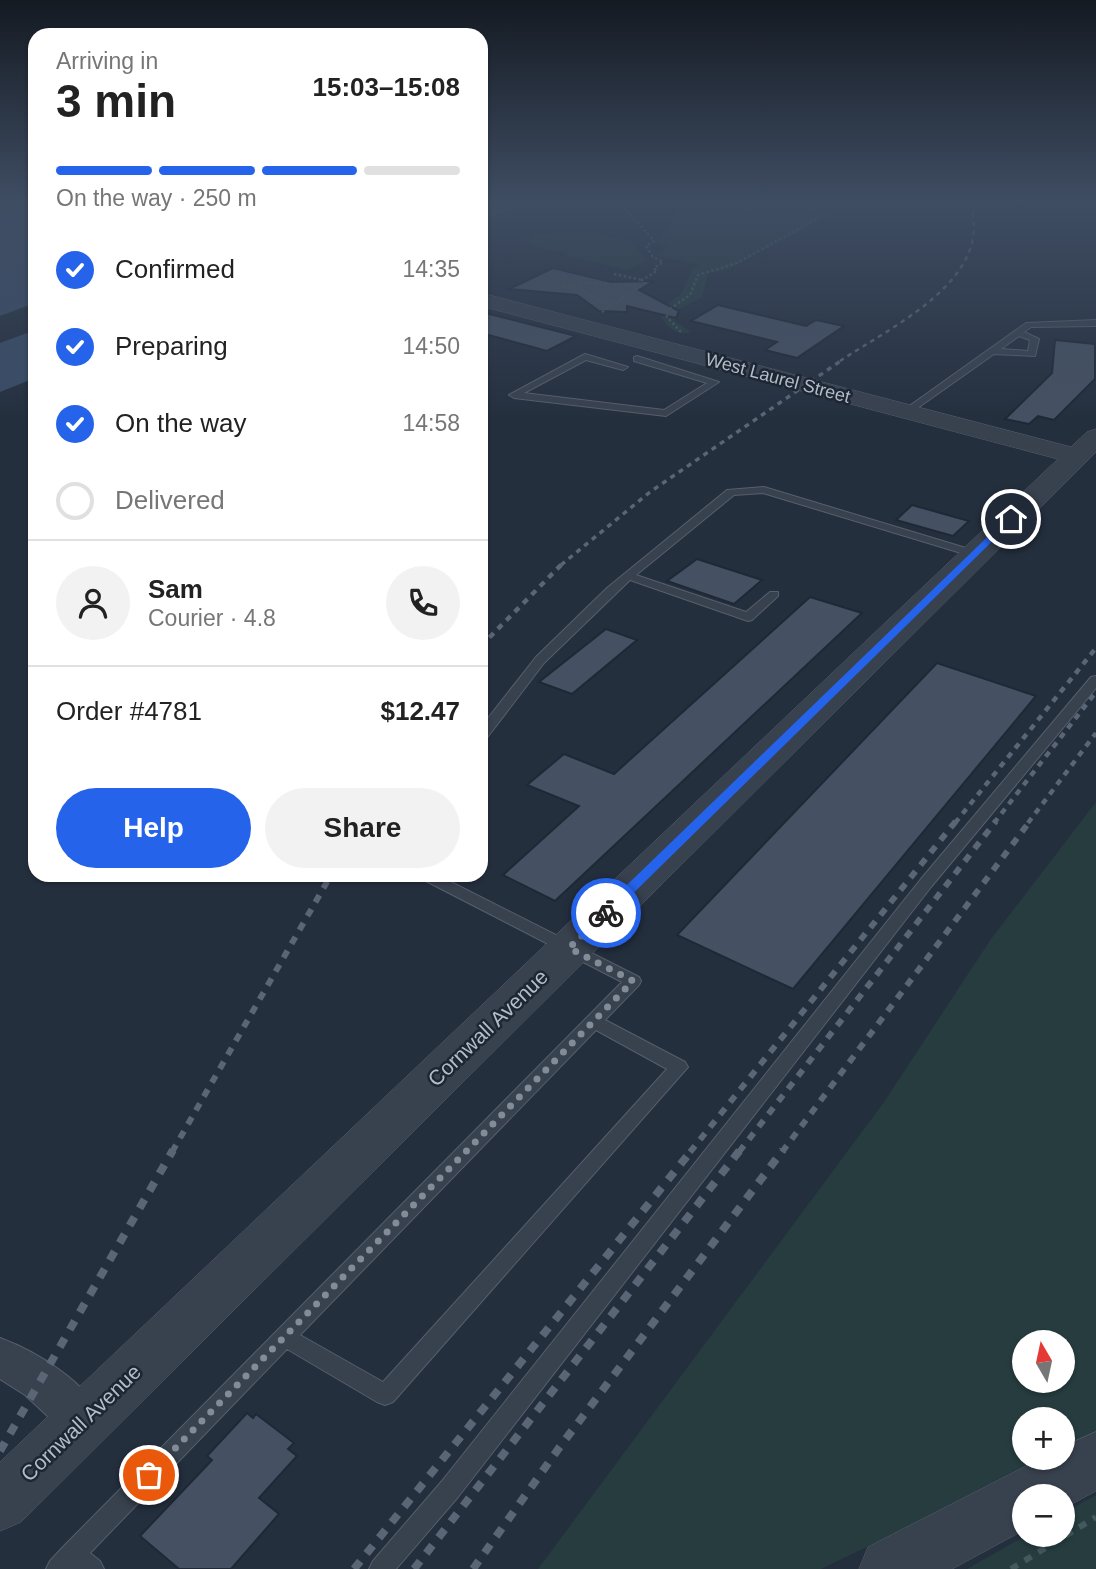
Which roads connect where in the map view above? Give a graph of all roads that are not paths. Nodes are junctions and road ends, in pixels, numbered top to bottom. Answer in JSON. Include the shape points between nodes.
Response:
{"nodes":[{"id":1,"x":488,"y":301,"type":"edge"},
{"id":2,"x":1096,"y":323,"type":"edge"},
{"id":3,"x":1017,"y":333,"type":"junction"},
{"id":4,"x":689,"y":347,"type":"junction"},
{"id":5,"x":995,"y":351,"type":"junction"},
{"id":6,"x":637,"y":359,"type":"dead end"},
{"id":7,"x":623,"y":367,"type":"dead end"},
{"id":8,"x":666,"y":368,"type":"junction"},
{"id":9,"x":906,"y":412,"type":"junction"},
{"id":10,"x":1096,"y":437,"type":"edge"},
{"id":11,"x":1076,"y":456,"type":"junction"},
{"id":12,"x":975,"y":554,"type":"junction"},
{"id":13,"x":628,"y":576,"type":"junction"},
{"id":14,"x":774,"y":594,"type":"dead end"},
{"id":15,"x":1096,"y":680,"type":"edge"},
{"id":16,"x":488,"y":727,"type":"edge"},
{"id":17,"x":439,"y":882,"type":"edge"},
{"id":18,"x":569,"y":948,"type":"junction"},
{"id":19,"x":594,"y":1021,"type":"junction"},
{"id":20,"x":284,"y":1337,"type":"junction"},
{"id":21,"x":0,"y":1357,"type":"edge"},
{"id":22,"x":83,"y":1421,"type":"junction"},
{"id":23,"x":1096,"y":1460,"type":"edge"},
{"id":24,"x":1051,"y":1484,"type":"edge"},
{"id":25,"x":0,"y":1502,"type":"edge"},
{"id":26,"x":1012,"y":1504,"type":"edge"},
{"id":27,"x":65,"y":1562,"type":"edge"},
{"id":28,"x":92,"y":1569,"type":"edge"},
{"id":29,"x":381,"y":1569,"type":"edge"},
{"id":30,"x":890,"y":1569,"type":"edge"}],
"edges":[{"from":1,"to":4,"type":"street","name":"West Laurel Street"},
{"from":2,"to":3,"type":"lane","via":[[1029,326]]},
{"from":3,"to":5,"type":"lane"},
{"from":3,"to":5,"type":"lane","via":[[1035,339],[1032,354]]},
{"from":4,"to":8,"type":"lane"},
{"from":4,"to":9,"type":"street","name":"West Laurel Street"},
{"from":5,"to":9,"type":"lane"},
{"from":6,"to":8,"type":"lane"},
{"from":7,"to":8,"type":"lane","via":[[585,357],[514,396],[666,413],[715,382]]},
{"from":9,"to":11,"type":"street","name":"West Laurel Street"},
{"from":10,"to":11,"type":"street","name":"Cornwall Avenue"},
{"from":11,"to":12,"type":"street","name":"Cornwall Avenue"},
{"from":12,"to":13,"type":"lane","via":[[764,490],[731,492]]},
{"from":12,"to":18,"type":"street","name":"Cornwall Avenue"},
{"from":13,"to":14,"type":"lane","via":[[748,617]]},
{"from":13,"to":16,"type":"lane","via":[[540,660]]},
{"from":15,"to":29,"type":"lane","via":[[926,883],[450,1489]]},
{"from":17,"to":18,"type":"lane"},
{"from":18,"to":19,"type":"lane","via":[[633,981]]},
{"from":18,"to":22,"type":"street","name":"Cornwall Avenue"},
{"from":19,"to":20,"type":"lane"},
{"from":19,"to":20,"type":"lane","via":[[679,1067],[385,1395]]},
{"from":20,"to":27,"type":"lane"},
{"from":21,"to":22,"type":"street","via":[[40,1381]]},
{"from":22,"to":25,"type":"street","name":"Cornwall Avenue"},
{"from":23,"to":24,"type":"street"},
{"from":26,"to":30,"type":"street"},
{"from":27,"to":28,"type":"lane"}]}
